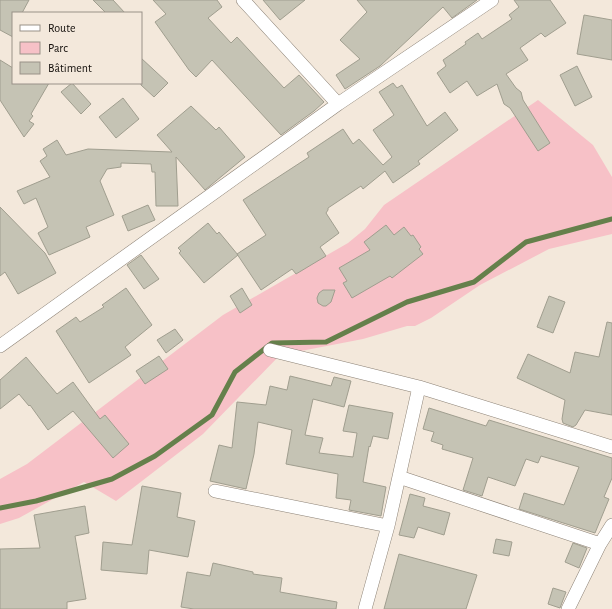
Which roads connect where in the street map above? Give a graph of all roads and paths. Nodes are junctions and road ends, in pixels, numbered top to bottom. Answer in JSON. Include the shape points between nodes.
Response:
{"nodes":[{"id":1,"x":243,"y":0,"type":"edge"},
{"id":2,"x":492,"y":0,"type":"edge"},
{"id":3,"x":338,"y":104,"type":"junction"},
{"id":4,"x":0,"y":346,"type":"edge"},
{"id":5,"x":270,"y":350,"type":"dead end"},
{"id":6,"x":419,"y":388,"type":"junction"},
{"id":7,"x":612,"y":446,"type":"edge"},
{"id":8,"x":399,"y":477,"type":"junction"},
{"id":9,"x":214,"y":491,"type":"dead end"},
{"id":10,"x":612,"y":525,"type":"edge"},
{"id":11,"x":388,"y":526,"type":"junction"},
{"id":12,"x":600,"y":544,"type":"junction"},
{"id":13,"x":365,"y":609,"type":"edge"},
{"id":14,"x":568,"y":609,"type":"edge"}],
"edges":[{"from":1,"to":3,"type":"street"},
{"from":2,"to":3,"type":"street"},
{"from":3,"to":4,"type":"street"},
{"from":5,"to":6,"type":"street"},
{"from":6,"to":7,"type":"street"},
{"from":6,"to":8,"type":"street"},
{"from":8,"to":11,"type":"street"},
{"from":8,"to":12,"type":"street"},
{"from":9,"to":11,"type":"street"},
{"from":10,"to":12,"type":"street"},
{"from":11,"to":13,"type":"street"},
{"from":12,"to":14,"type":"street"}]}
